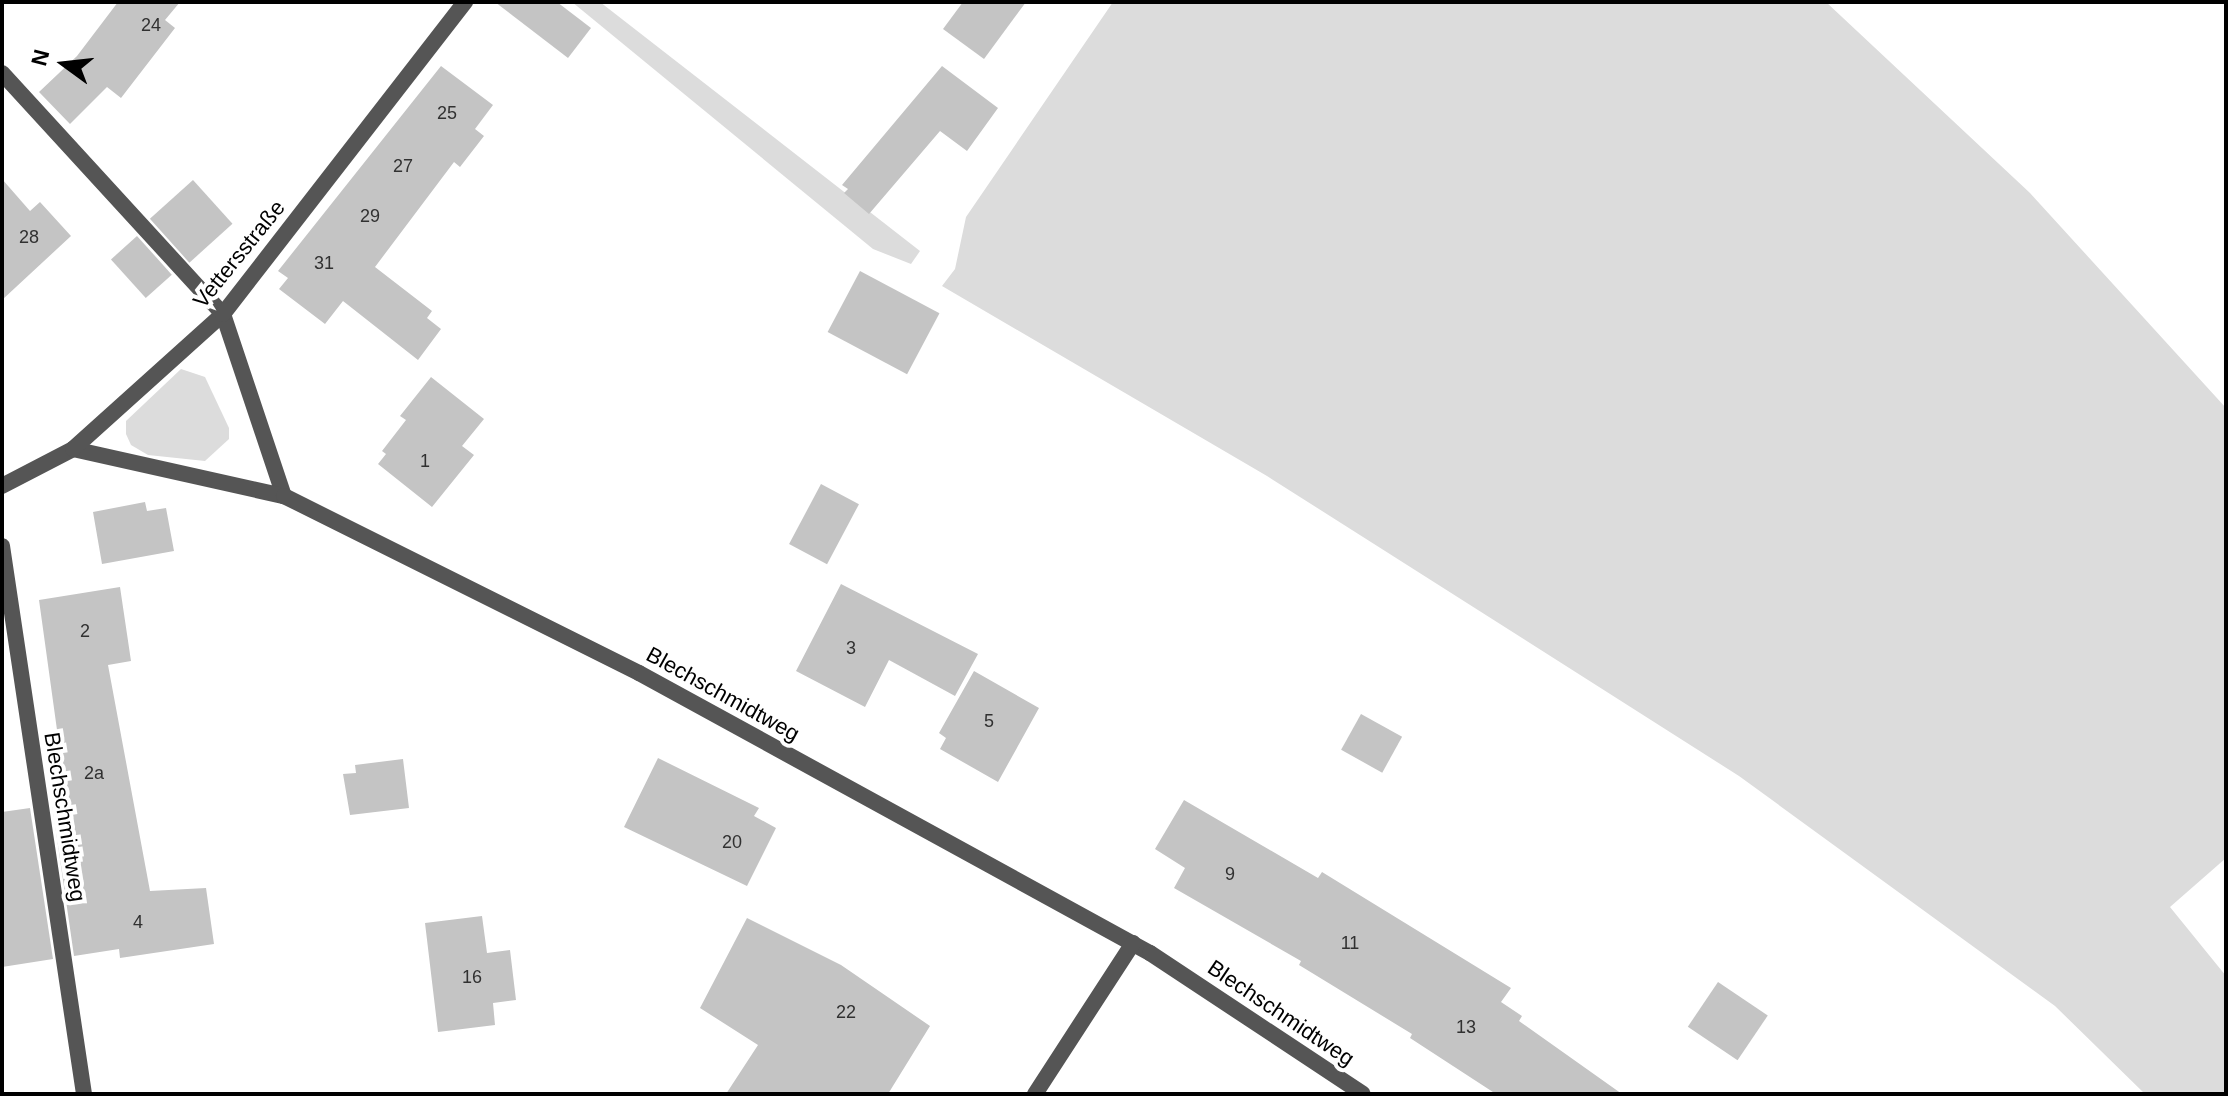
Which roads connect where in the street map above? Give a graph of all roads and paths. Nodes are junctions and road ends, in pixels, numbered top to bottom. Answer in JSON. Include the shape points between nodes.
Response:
{"nodes":[{"id":1,"x":465,"y":2,"type":"edge"},
{"id":2,"x":2,"y":73,"type":"edge"},
{"id":3,"x":223,"y":314,"type":"junction"},
{"id":4,"x":73,"y":449,"type":"junction"},
{"id":5,"x":2,"y":486,"type":"edge"},
{"id":6,"x":284,"y":496,"type":"junction"},
{"id":7,"x":2,"y":546,"type":"edge"},
{"id":8,"x":1133,"y":943,"type":"junction"},
{"id":9,"x":84,"y":1094,"type":"edge"},
{"id":10,"x":1035,"y":1094,"type":"edge"},
{"id":11,"x":1363,"y":1094,"type":"edge"}],
"edges":[{"from":1,"to":3,"type":"street","name":"Vettersstraße"},
{"from":2,"to":3,"type":"street"},
{"from":3,"to":4,"type":"street","name":"Vettersstraße"},
{"from":3,"to":6,"type":"street"},
{"from":4,"to":5,"type":"street","name":"Vettersstraße"},
{"from":4,"to":6,"type":"street","name":"Blechschmidtweg"},
{"from":6,"to":8,"type":"street","name":"Blechschmidtweg","via":[[639,673]]},
{"from":7,"to":9,"type":"street","name":"Blechschmidtweg"},
{"from":8,"to":10,"type":"street"},
{"from":8,"to":11,"type":"street","name":"Blechschmidtweg"}]}
